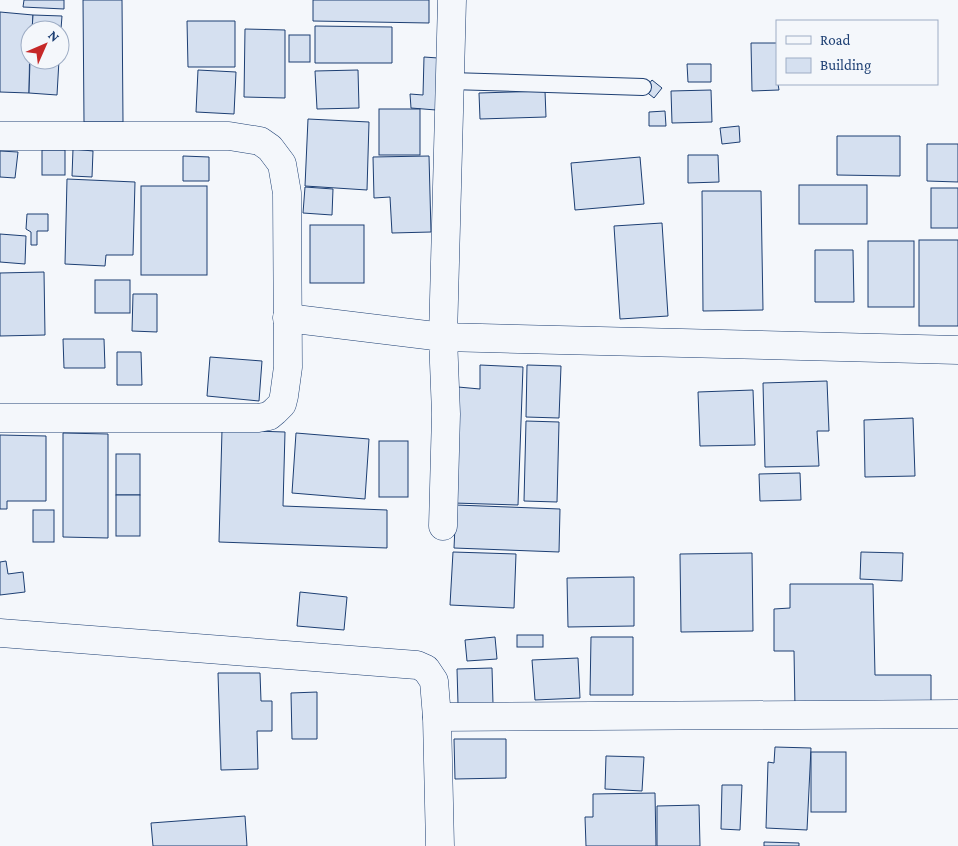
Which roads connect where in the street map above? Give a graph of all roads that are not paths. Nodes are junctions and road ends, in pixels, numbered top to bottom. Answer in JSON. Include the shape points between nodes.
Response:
{"nodes":[{"id":1,"x":452,"y":0,"type":"edge"},
{"id":2,"x":450,"y":81,"type":"junction"},
{"id":3,"x":643,"y":87,"type":"dead end"},
{"id":4,"x":0,"y":136,"type":"edge"},
{"id":5,"x":287,"y":318,"type":"junction"},
{"id":6,"x":443,"y":337,"type":"junction"},
{"id":7,"x":958,"y":350,"type":"edge"},
{"id":8,"x":0,"y":418,"type":"edge"},
{"id":9,"x":443,"y":526,"type":"dead end"},
{"id":10,"x":0,"y":633,"type":"edge"},
{"id":11,"x":958,"y":714,"type":"edge"},
{"id":12,"x":437,"y":717,"type":"junction"},
{"id":13,"x":440,"y":846,"type":"edge"}],
"edges":[{"from":1,"to":2,"type":"street"},
{"from":2,"to":3,"type":"lane"},
{"from":2,"to":6,"type":"street"},
{"from":4,"to":5,"type":"street","via":[[229,136],[260,141],[282,164],[287,193]]},
{"from":5,"to":6,"type":"street"},
{"from":5,"to":8,"type":"street","via":[[288,367],[284,396],[282,404],[269,416]]},
{"from":6,"to":7,"type":"street"},
{"from":6,"to":9,"type":"street","via":[[446,414]]},
{"from":10,"to":12,"type":"street","via":[[417,666],[426,669],[434,681]]},
{"from":11,"to":12,"type":"street"},
{"from":12,"to":13,"type":"street"}]}
